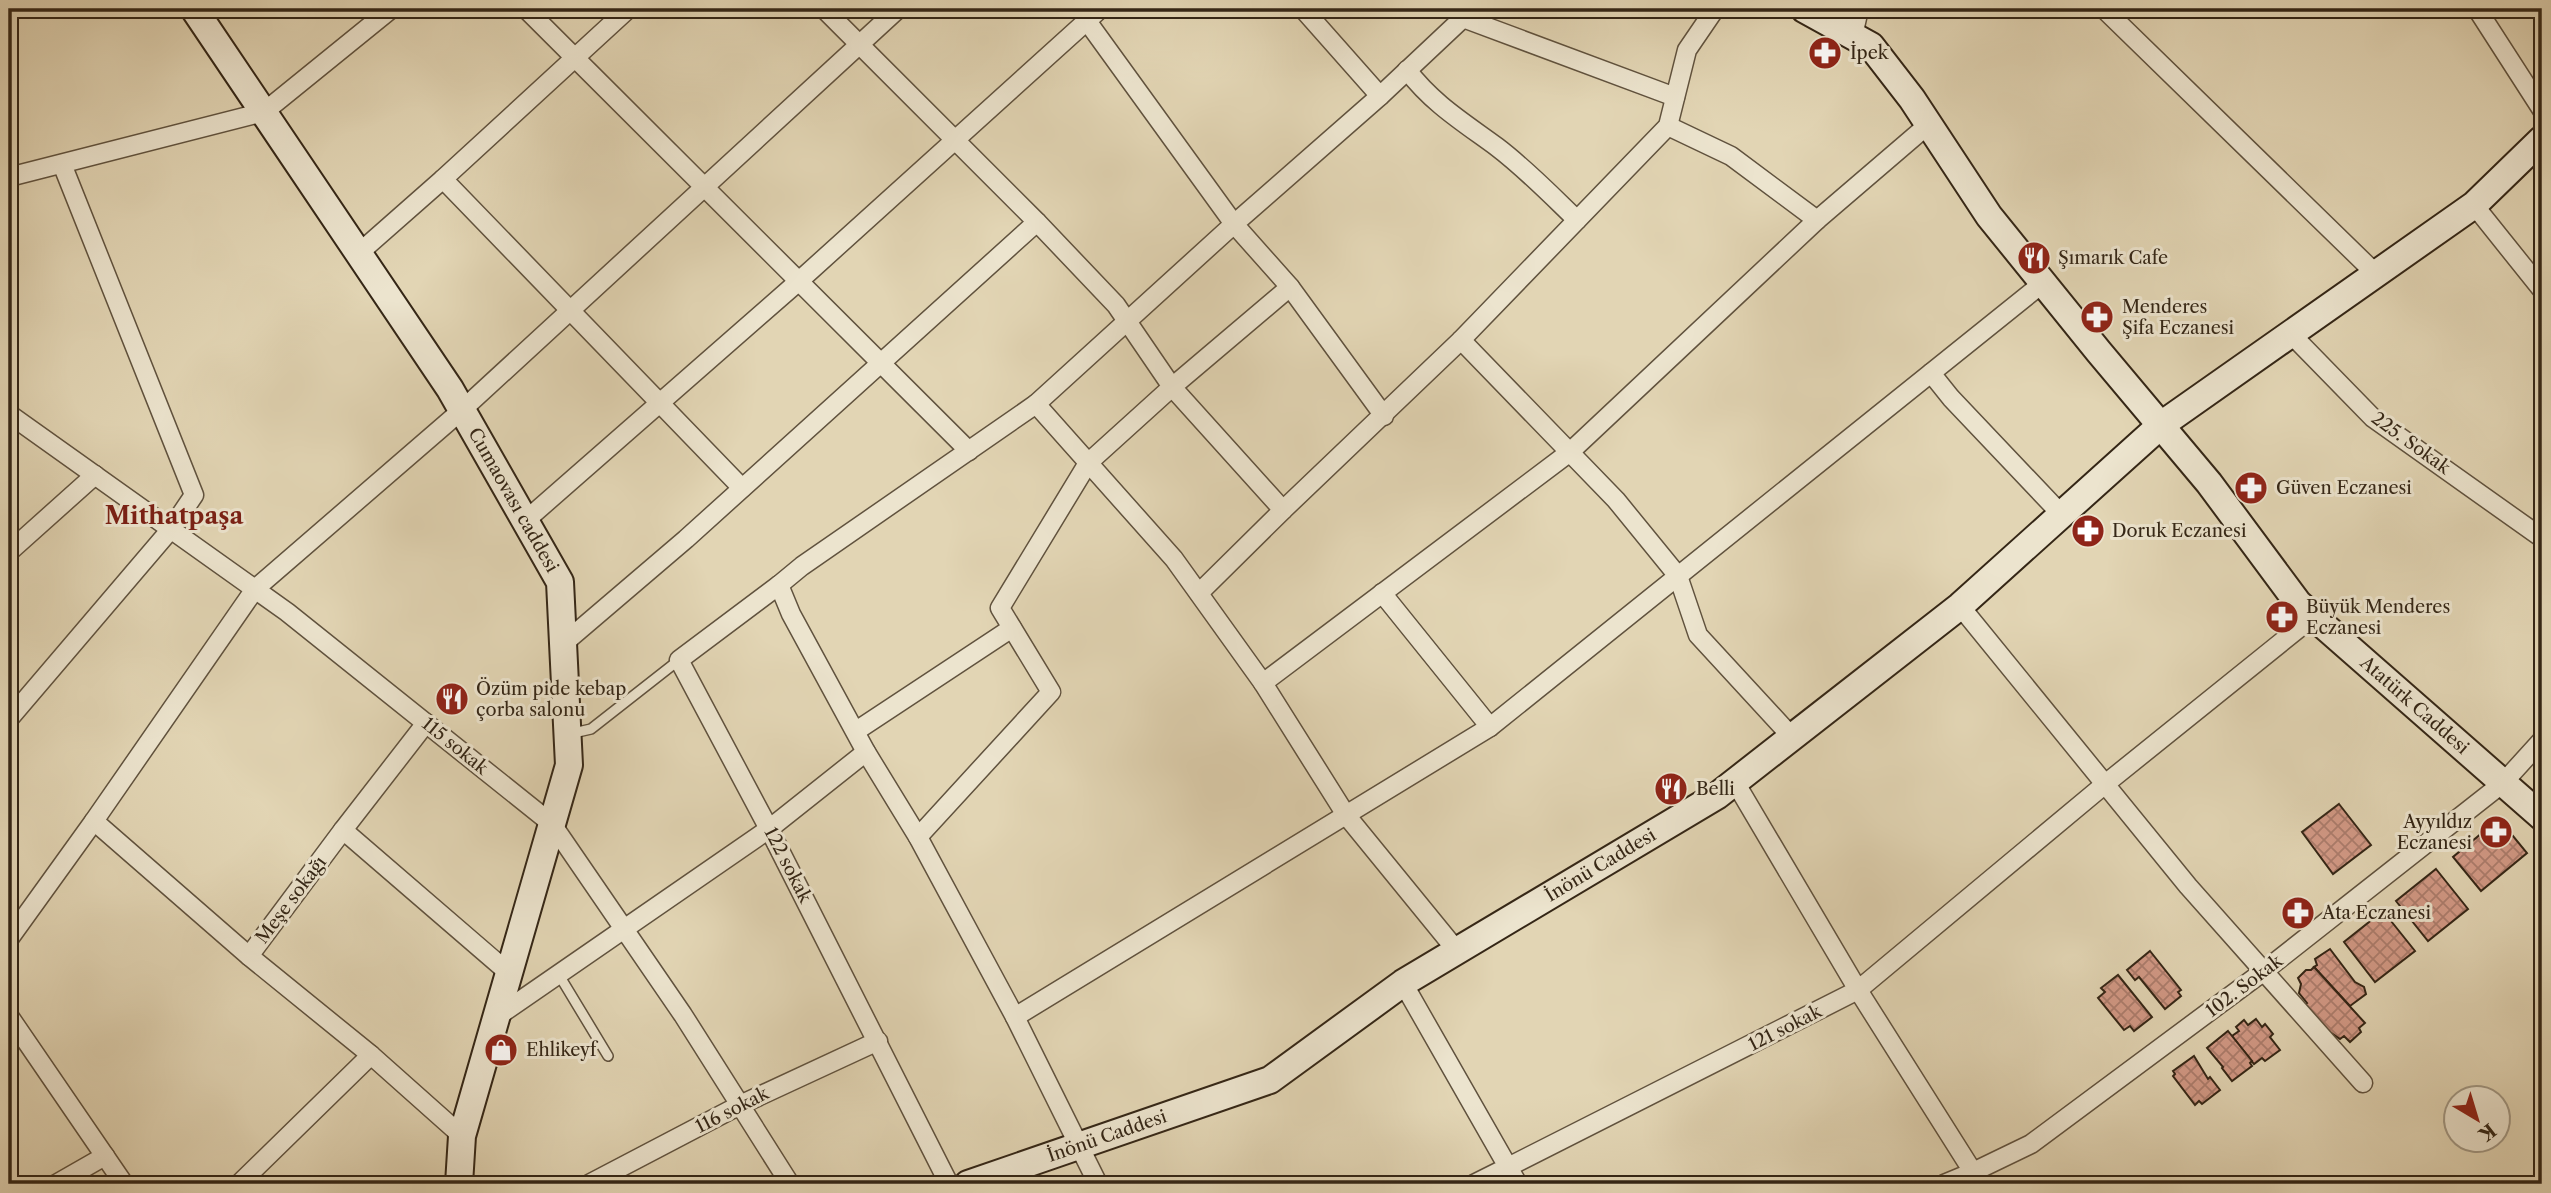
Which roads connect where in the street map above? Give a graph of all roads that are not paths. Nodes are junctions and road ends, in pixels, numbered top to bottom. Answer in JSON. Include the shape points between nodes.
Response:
{"nodes":[{"id":1,"x":194,"y":9,"type":"edge"},
{"id":2,"x":391,"y":9,"type":"edge"},
{"id":3,"x":526,"y":9,"type":"edge"},
{"id":4,"x":628,"y":9,"type":"edge"},
{"id":5,"x":824,"y":9,"type":"edge"},
{"id":6,"x":898,"y":9,"type":"edge"},
{"id":7,"x":1303,"y":9,"type":"edge"},
{"id":8,"x":1715,"y":9,"type":"edge"},
{"id":9,"x":1804,"y":9,"type":"edge"},
{"id":10,"x":1859,"y":9,"type":"edge"},
{"id":11,"x":2104,"y":9,"type":"edge"},
{"id":12,"x":2477,"y":9,"type":"edge"},
{"id":13,"x":1467,"y":13,"type":"edge"},
{"id":14,"x":1093,"y":15,"type":"edge"},
{"id":15,"x":1853,"y":36,"type":"junction"},
{"id":16,"x":858,"y":44,"type":"junction"},
{"id":17,"x":575,"y":58,"type":"junction"},
{"id":18,"x":1407,"y":70,"type":"junction"},
{"id":19,"x":1380,"y":96,"type":"junction"},
{"id":20,"x":1675,"y":97,"type":"junction"},
{"id":21,"x":2542,"y":110,"type":"edge"},
{"id":22,"x":264,"y":112,"type":"junction"},
{"id":23,"x":1928,"y":124,"type":"junction"},
{"id":24,"x":1668,"y":126,"type":"junction"},
{"id":25,"x":2542,"y":139,"type":"edge"},
{"id":26,"x":956,"y":141,"type":"junction"},
{"id":27,"x":62,"y":164,"type":"junction"},
{"id":28,"x":9,"y":177,"type":"edge"},
{"id":29,"x":443,"y":179,"type":"junction"},
{"id":30,"x":705,"y":188,"type":"junction"},
{"id":31,"x":2474,"y":205,"type":"junction"},
{"id":32,"x":1577,"y":220,"type":"junction"},
{"id":33,"x":1817,"y":220,"type":"junction"},
{"id":34,"x":1037,"y":222,"type":"junction"},
{"id":35,"x":1234,"y":225,"type":"junction"},
{"id":36,"x":359,"y":253,"type":"junction"},
{"id":37,"x":2376,"y":274,"type":"junction"},
{"id":38,"x":799,"y":281,"type":"junction"},
{"id":39,"x":2043,"y":283,"type":"junction"},
{"id":40,"x":1290,"y":287,"type":"junction"},
{"id":41,"x":2542,"y":290,"type":"edge"},
{"id":42,"x":570,"y":311,"type":"junction"},
{"id":43,"x":1128,"y":322,"type":"junction"},
{"id":44,"x":2291,"y":334,"type":"junction"},
{"id":45,"x":1461,"y":340,"type":"junction"},
{"id":46,"x":881,"y":363,"type":"junction"},
{"id":47,"x":1931,"y":373,"type":"junction"},
{"id":48,"x":1172,"y":387,"type":"junction"},
{"id":49,"x":660,"y":404,"type":"junction"},
{"id":50,"x":1036,"y":404,"type":"junction"},
{"id":51,"x":462,"y":410,"type":"junction"},
{"id":52,"x":9,"y":414,"type":"edge"},
{"id":53,"x":1384,"y":416,"type":"junction"},
{"id":54,"x":2161,"y":425,"type":"junction"},
{"id":55,"x":970,"y":451,"type":"junction"},
{"id":56,"x":1570,"y":453,"type":"junction"},
{"id":57,"x":1088,"y":463,"type":"junction"},
{"id":58,"x":95,"y":475,"type":"junction"},
{"id":59,"x":742,"y":488,"type":"junction"},
{"id":60,"x":1283,"y":510,"type":"junction"},
{"id":61,"x":2062,"y":515,"type":"junction"},
{"id":62,"x":525,"y":521,"type":"junction"},
{"id":63,"x":170,"y":529,"type":"junction"},
{"id":64,"x":2542,"y":538,"type":"edge"},
{"id":65,"x":9,"y":552,"type":"edge"},
{"id":66,"x":1678,"y":576,"type":"junction"},
{"id":67,"x":779,"y":585,"type":"junction"},
{"id":68,"x":255,"y":589,"type":"junction"},
{"id":69,"x":1199,"y":593,"type":"junction"},
{"id":70,"x":1382,"y":593,"type":"junction"},
{"id":71,"x":1960,"y":606,"type":"junction"},
{"id":72,"x":2314,"y":616,"type":"junction"},
{"id":73,"x":1012,"y":628,"type":"junction"},
{"id":74,"x":563,"y":644,"type":"junction"},
{"id":75,"x":679,"y":660,"type":"junction"},
{"id":76,"x":1263,"y":683,"type":"junction"},
{"id":77,"x":9,"y":719,"type":"edge"},
{"id":78,"x":426,"y":723,"type":"junction"},
{"id":79,"x":1490,"y":727,"type":"junction"},
{"id":80,"x":856,"y":731,"type":"junction"},
{"id":81,"x":568,"y":735,"type":"junction"},
{"id":82,"x":1793,"y":737,"type":"junction"},
{"id":83,"x":2542,"y":740,"type":"edge"},
{"id":84,"x":866,"y":752,"type":"junction"},
{"id":85,"x":1735,"y":782,"type":"junction"},
{"id":86,"x":2503,"y":783,"type":"junction"},
{"id":87,"x":2104,"y":785,"type":"junction"},
{"id":88,"x":1346,"y":815,"type":"junction"},
{"id":89,"x":2542,"y":817,"type":"edge"},
{"id":90,"x":94,"y":821,"type":"junction"},
{"id":91,"x":552,"y":824,"type":"junction"},
{"id":92,"x":769,"y":829,"type":"junction"},
{"id":93,"x":343,"y":831,"type":"junction"},
{"id":94,"x":918,"y":837,"type":"junction"},
{"id":95,"x":625,"y":930,"type":"junction"},
{"id":96,"x":9,"y":939,"type":"edge"},
{"id":97,"x":1457,"y":951,"type":"junction"},
{"id":98,"x":249,"y":956,"type":"junction"},
{"id":99,"x":2264,"y":971,"type":"junction"},
{"id":100,"x":510,"y":974,"type":"junction"},
{"id":101,"x":559,"y":975,"type":"junction"},
{"id":102,"x":1403,"y":983,"type":"junction"},
{"id":103,"x":1858,"y":990,"type":"junction"},
{"id":104,"x":9,"y":1016,"type":"edge"},
{"id":105,"x":498,"y":1016,"type":"junction"},
{"id":106,"x":1015,"y":1017,"type":"junction"},
{"id":107,"x":877,"y":1041,"type":"junction"},
{"id":108,"x":371,"y":1055,"type":"junction"},
{"id":109,"x":608,"y":1056,"type":"dead end"},
{"id":110,"x":2363,"y":1083,"type":"dead end"},
{"id":111,"x":740,"y":1105,"type":"junction"},
{"id":112,"x":462,"y":1136,"type":"junction"},
{"id":113,"x":1080,"y":1146,"type":"junction"},
{"id":114,"x":105,"y":1156,"type":"junction"},
{"id":115,"x":1508,"y":1167,"type":"junction"},
{"id":116,"x":1973,"y":1171,"type":"junction"},
{"id":117,"x":56,"y":1184,"type":"edge"},
{"id":118,"x":124,"y":1184,"type":"edge"},
{"id":119,"x":239,"y":1184,"type":"edge"},
{"id":120,"x":459,"y":1184,"type":"edge"},
{"id":121,"x":589,"y":1184,"type":"edge"},
{"id":122,"x":790,"y":1184,"type":"edge"},
{"id":123,"x":950,"y":1184,"type":"edge"},
{"id":124,"x":968,"y":1184,"type":"edge"},
{"id":125,"x":1098,"y":1184,"type":"edge"},
{"id":126,"x":1474,"y":1184,"type":"edge"},
{"id":127,"x":1518,"y":1184,"type":"edge"},
{"id":128,"x":1944,"y":1184,"type":"edge"}],
"edges":[{"from":1,"to":22,"type":"main road","name":"Cumaovası caddesi"},
{"from":2,"to":22,"type":"street"},
{"from":3,"to":17,"type":"street"},
{"from":4,"to":17,"type":"street"},
{"from":5,"to":16,"type":"street"},
{"from":6,"to":16,"type":"street"},
{"from":7,"to":19,"type":"street"},
{"from":8,"to":20,"type":"street","via":[[1688,50]]},
{"from":9,"to":15,"type":"main road","name":"Atatürk Caddesi"},
{"from":10,"to":15,"type":"street"},
{"from":11,"to":37,"type":"street"},
{"from":12,"to":21,"type":"street"},
{"from":13,"to":18,"type":"street"},
{"from":13,"to":20,"type":"street"},
{"from":14,"to":26,"type":"street"},
{"from":14,"to":35,"type":"street"},
{"from":15,"to":23,"type":"main road","name":"Atatürk Caddesi","via":[[1871,46]]},
{"from":16,"to":26,"type":"street"},
{"from":16,"to":30,"type":"street"},
{"from":17,"to":29,"type":"street"},
{"from":17,"to":30,"type":"street"},
{"from":18,"to":19,"type":"street"},
{"from":18,"to":32,"type":"street","via":[[1430,97],[1496,146]]},
{"from":19,"to":35,"type":"street"},
{"from":20,"to":24,"type":"street"},
{"from":22,"to":27,"type":"street"},
{"from":22,"to":36,"type":"main road","name":"Cumaovası caddesi"},
{"from":23,"to":33,"type":"street"},
{"from":23,"to":39,"type":"main road","name":"Atatürk Caddesi","via":[[1989,216]]},
{"from":24,"to":32,"type":"street"},
{"from":24,"to":33,"type":"street","via":[[1731,156]]},
{"from":25,"to":31,"type":"main road","name":"İnönü Caddesi"},
{"from":26,"to":34,"type":"street"},
{"from":26,"to":38,"type":"street"},
{"from":27,"to":28,"type":"street"},
{"from":27,"to":63,"type":"street","via":[[194,495]]},
{"from":29,"to":36,"type":"street"},
{"from":29,"to":42,"type":"street"},
{"from":30,"to":38,"type":"street"},
{"from":30,"to":42,"type":"street"},
{"from":31,"to":37,"type":"main road","name":"İnönü Caddesi"},
{"from":31,"to":41,"type":"street"},
{"from":32,"to":45,"type":"street"},
{"from":33,"to":56,"type":"street"},
{"from":34,"to":43,"type":"street"},
{"from":34,"to":46,"type":"street"},
{"from":35,"to":40,"type":"street"},
{"from":35,"to":43,"type":"street"},
{"from":36,"to":51,"type":"main road","name":"Cumaovası caddesi"},
{"from":37,"to":44,"type":"main road","name":"İnönü Caddesi"},
{"from":38,"to":46,"type":"street"},
{"from":38,"to":49,"type":"street"},
{"from":39,"to":47,"type":"street"},
{"from":39,"to":54,"type":"main road","name":"Atatürk Caddesi"},
{"from":40,"to":48,"type":"street"},
{"from":40,"to":53,"type":"street"},
{"from":42,"to":49,"type":"street"},
{"from":42,"to":51,"type":"street"},
{"from":43,"to":48,"type":"street"},
{"from":43,"to":50,"type":"street"},
{"from":44,"to":54,"type":"main road","name":"İnönü Caddesi"},
{"from":44,"to":64,"type":"street","name":"225. Sokak","via":[[2373,418]]},
{"from":45,"to":53,"type":"street"},
{"from":45,"to":56,"type":"street"},
{"from":46,"to":55,"type":"street"},
{"from":46,"to":59,"type":"street"},
{"from":47,"to":61,"type":"street"},
{"from":47,"to":66,"type":"street"},
{"from":48,"to":57,"type":"street"},
{"from":48,"to":60,"type":"street"},
{"from":49,"to":59,"type":"street"},
{"from":49,"to":62,"type":"street"},
{"from":50,"to":55,"type":"street"},
{"from":50,"to":57,"type":"street"},
{"from":51,"to":62,"type":"main road","name":"Cumaovası caddesi"},
{"from":51,"to":68,"type":"street"},
{"from":52,"to":58,"type":"street","name":"115 sokak"},
{"from":53,"to":60,"type":"street"},
{"from":54,"to":61,"type":"main road","name":"İnönü Caddesi"},
{"from":54,"to":72,"type":"main road","name":"Atatürk Caddesi","via":[[2298,603]]},
{"from":55,"to":67,"type":"street"},
{"from":56,"to":66,"type":"street","via":[[1616,500]]},
{"from":56,"to":70,"type":"street"},
{"from":57,"to":69,"type":"street"},
{"from":57,"to":73,"type":"street","via":[[1000,608]]},
{"from":58,"to":63,"type":"street","name":"115 sokak"},
{"from":58,"to":65,"type":"street"},
{"from":59,"to":74,"type":"street"},
{"from":60,"to":69,"type":"street"},
{"from":61,"to":71,"type":"main road","name":"İnönü Caddesi"},
{"from":62,"to":74,"type":"main road","name":"Cumaovası caddesi","via":[[560,582]]},
{"from":63,"to":68,"type":"street","name":"115 sokak"},
{"from":63,"to":77,"type":"street"},
{"from":66,"to":79,"type":"street"},
{"from":66,"to":82,"type":"street","via":[[1698,635]]},
{"from":67,"to":75,"type":"street"},
{"from":67,"to":80,"type":"street"},
{"from":68,"to":78,"type":"street","name":"115 sokak"},
{"from":68,"to":90,"type":"street"},
{"from":69,"to":76,"type":"street"},
{"from":70,"to":76,"type":"street"},
{"from":70,"to":79,"type":"street"},
{"from":71,"to":82,"type":"main road","name":"İnönü Caddesi"},
{"from":71,"to":87,"type":"street"},
{"from":72,"to":86,"type":"main road","name":"Atatürk Caddesi"},
{"from":72,"to":87,"type":"street","name":"121 sokak"},
{"from":73,"to":80,"type":"street"},
{"from":73,"to":94,"type":"street","via":[[1051,692]]},
{"from":74,"to":81,"type":"main road","name":"Cumaovası caddesi"},
{"from":75,"to":81,"type":"lane","via":[[591,729]]},
{"from":75,"to":92,"type":"street","name":"122 sokak"},
{"from":76,"to":88,"type":"street"},
{"from":78,"to":91,"type":"street","name":"115 sokak"},
{"from":78,"to":93,"type":"street","name":"Meşe sokağı"},
{"from":79,"to":88,"type":"street"},
{"from":80,"to":84,"type":"street"},
{"from":81,"to":91,"type":"main road","name":"Cumaovası caddesi","via":[[569,765]]},
{"from":82,"to":85,"type":"main road","name":"İnönü Caddesi"},
{"from":83,"to":86,"type":"street","name":"102. Sokak"},
{"from":84,"to":92,"type":"street"},
{"from":84,"to":94,"type":"street"},
{"from":85,"to":97,"type":"main road","name":"İnönü Caddesi"},
{"from":85,"to":103,"type":"street"},
{"from":86,"to":89,"type":"main road","name":"Atatürk Caddesi"},
{"from":86,"to":99,"type":"street","name":"102. Sokak"},
{"from":87,"to":99,"type":"street"},
{"from":87,"to":103,"type":"street","name":"121 sokak"},
{"from":88,"to":97,"type":"street"},
{"from":88,"to":106,"type":"street"},
{"from":90,"to":96,"type":"street"},
{"from":90,"to":98,"type":"street"},
{"from":91,"to":95,"type":"street","name":"115 sokak"},
{"from":91,"to":100,"type":"main road","name":"Cumaovası caddesi"},
{"from":92,"to":95,"type":"street"},
{"from":92,"to":107,"type":"street","name":"122 sokak"},
{"from":93,"to":98,"type":"street","name":"Meşe sokağı"},
{"from":93,"to":100,"type":"street"},
{"from":94,"to":106,"type":"street"},
{"from":95,"to":101,"type":"street"},
{"from":95,"to":111,"type":"street","name":"115 sokak"},
{"from":97,"to":102,"type":"main road","name":"İnönü Caddesi"},
{"from":98,"to":108,"type":"street","name":"Meşe sokağı"},
{"from":99,"to":110,"type":"street"},
{"from":99,"to":116,"type":"street","name":"102. Sokak","via":[[2031,1144]]},
{"from":100,"to":105,"type":"main road","name":"Cumaovası caddesi"},
{"from":101,"to":105,"type":"street"},
{"from":101,"to":109,"type":"lane"},
{"from":102,"to":113,"type":"main road","name":"İnönü Caddesi","via":[[1270,1080]]},
{"from":102,"to":115,"type":"street"},
{"from":103,"to":115,"type":"street","name":"121 sokak"},
{"from":103,"to":116,"type":"street"},
{"from":104,"to":114,"type":"street"},
{"from":105,"to":112,"type":"main road","name":"Cumaovası caddesi"},
{"from":106,"to":113,"type":"street"},
{"from":107,"to":111,"type":"street","name":"116 sokak"},
{"from":107,"to":123,"type":"street","name":"122 sokak"},
{"from":108,"to":112,"type":"street","name":"Meşe sokağı"},
{"from":108,"to":119,"type":"street"},
{"from":111,"to":121,"type":"street","name":"116 sokak"},
{"from":111,"to":122,"type":"street","name":"115 sokak"},
{"from":112,"to":120,"type":"main road","name":"Cumaovası caddesi"},
{"from":113,"to":124,"type":"main road","name":"İnönü Caddesi"},
{"from":113,"to":125,"type":"street"},
{"from":114,"to":117,"type":"street"},
{"from":114,"to":118,"type":"street"},
{"from":115,"to":126,"type":"street","name":"121 sokak"},
{"from":115,"to":127,"type":"street"},
{"from":116,"to":128,"type":"street"}]}
